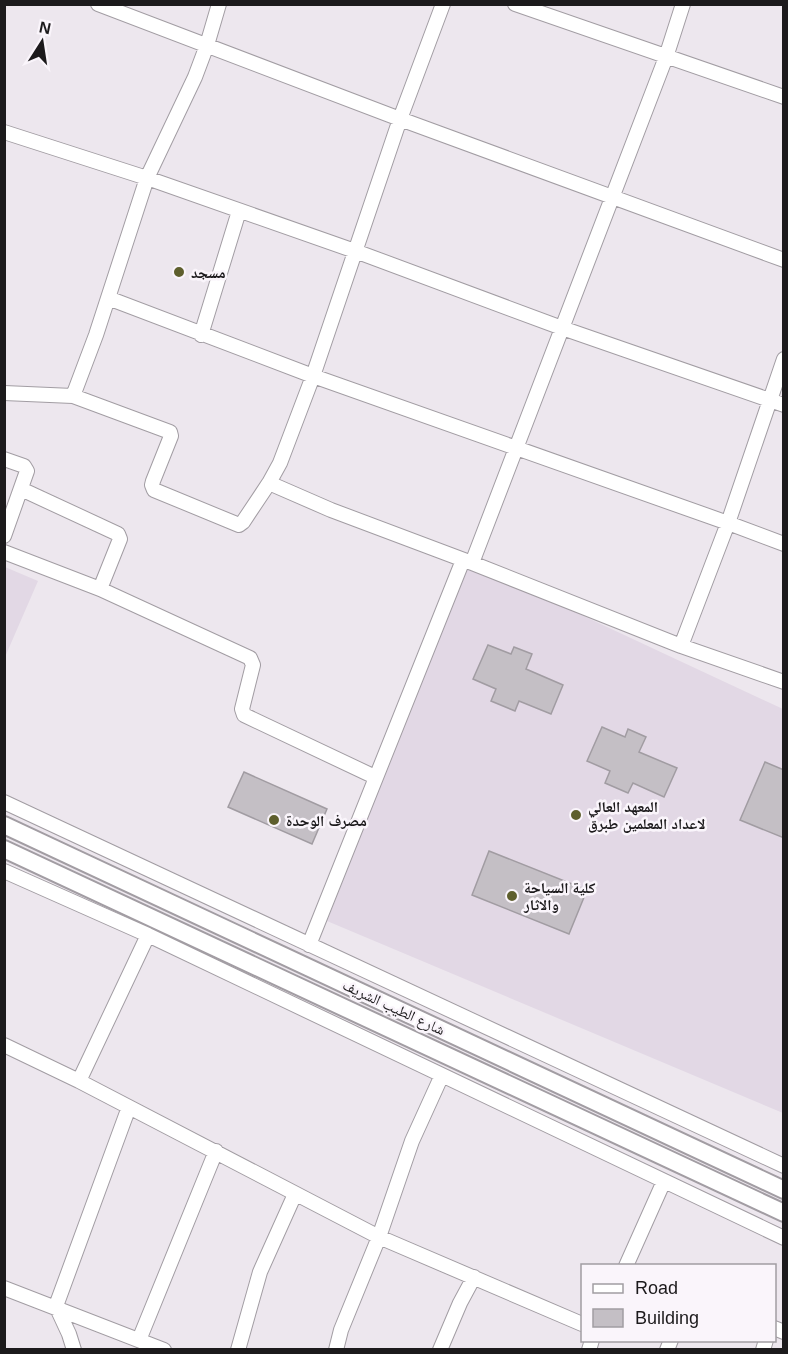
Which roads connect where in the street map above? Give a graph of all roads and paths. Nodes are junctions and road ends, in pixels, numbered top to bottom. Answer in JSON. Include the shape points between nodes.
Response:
{"nodes":[{"id":1,"x":98,"y":4,"type":"edge"},
{"id":2,"x":219,"y":4,"type":"edge"},
{"id":3,"x":443,"y":4,"type":"edge"},
{"id":4,"x":515,"y":4,"type":"edge"},
{"id":5,"x":683,"y":4,"type":"edge"},
{"id":6,"x":207,"y":45,"type":"junction"},
{"id":7,"x":666,"y":57,"type":"junction"},
{"id":8,"x":783,"y":97,"type":"edge"},
{"id":9,"x":400,"y":119,"type":"junction"},
{"id":10,"x":4,"y":132,"type":"edge"},
{"id":11,"x":147,"y":178,"type":"junction"},
{"id":12,"x":612,"y":197,"type":"junction"},
{"id":13,"x":239,"y":211,"type":"junction"},
{"id":14,"x":355,"y":251,"type":"junction"},
{"id":15,"x":783,"y":260,"type":"edge"},
{"id":16,"x":108,"y":298,"type":"junction"},
{"id":17,"x":562,"y":328,"type":"junction"},
{"id":18,"x":201,"y":335,"type":"junction"},
{"id":19,"x":783,"y":359,"type":"edge"},
{"id":20,"x":313,"y":376,"type":"junction"},
{"id":21,"x":4,"y":393,"type":"edge"},
{"id":22,"x":73,"y":396,"type":"junction"},
{"id":23,"x":770,"y":400,"type":"junction"},
{"id":24,"x":783,"y":405,"type":"edge"},
{"id":25,"x":516,"y":448,"type":"junction"},
{"id":26,"x":4,"y":459,"type":"edge"},
{"id":27,"x":270,"y":483,"type":"junction"},
{"id":28,"x":21,"y":489,"type":"junction"},
{"id":29,"x":728,"y":523,"type":"junction"},
{"id":30,"x":4,"y":536,"type":"edge"},
{"id":31,"x":783,"y":544,"type":"edge"},
{"id":32,"x":4,"y":552,"type":"edge"},
{"id":33,"x":468,"y":561,"type":"junction"},
{"id":34,"x":100,"y":589,"type":"junction"},
{"id":35,"x":681,"y":646,"type":"junction"},
{"id":36,"x":783,"y":682,"type":"edge"},
{"id":37,"x":375,"y":777,"type":"junction"},
{"id":38,"x":4,"y":802,"type":"edge"},
{"id":39,"x":4,"y":825,"type":"edge"},
{"id":40,"x":4,"y":849,"type":"edge"},
{"id":41,"x":4,"y":871,"type":"edge"},
{"id":42,"x":148,"y":935,"type":"junction"},
{"id":43,"x":309,"y":945,"type":"junction"},
{"id":44,"x":4,"y":1045,"type":"edge"},
{"id":45,"x":442,"y":1075,"type":"junction"},
{"id":46,"x":79,"y":1081,"type":"junction"},
{"id":47,"x":129,"y":1107,"type":"junction"},
{"id":48,"x":216,"y":1151,"type":"junction"},
{"id":49,"x":783,"y":1166,"type":"edge"},
{"id":50,"x":664,"y":1181,"type":"junction"},
{"id":51,"x":783,"y":1190,"type":"edge"},
{"id":52,"x":295,"y":1194,"type":"junction"},
{"id":53,"x":783,"y":1213,"type":"edge"},
{"id":54,"x":379,"y":1237,"type":"junction"},
{"id":55,"x":783,"y":1238,"type":"edge"},
{"id":56,"x":627,"y":1264,"type":"edge"},
{"id":57,"x":474,"y":1277,"type":"junction"},
{"id":58,"x":4,"y":1288,"type":"edge"},
{"id":59,"x":56,"y":1306,"type":"junction"},
{"id":60,"x":581,"y":1324,"type":"edge"},
{"id":61,"x":139,"y":1340,"type":"junction"},
{"id":62,"x":74,"y":1350,"type":"edge"},
{"id":63,"x":164,"y":1350,"type":"edge"},
{"id":64,"x":238,"y":1350,"type":"edge"},
{"id":65,"x":336,"y":1350,"type":"edge"},
{"id":66,"x":440,"y":1350,"type":"edge"}],
"edges":[{"from":1,"to":6,"type":"street"},
{"from":2,"to":6,"type":"street"},
{"from":3,"to":9,"type":"street"},
{"from":4,"to":7,"type":"street"},
{"from":5,"to":7,"type":"street"},
{"from":6,"to":9,"type":"street"},
{"from":6,"to":11,"type":"street"},
{"from":7,"to":8,"type":"street"},
{"from":7,"to":12,"type":"street"},
{"from":9,"to":12,"type":"street"},
{"from":9,"to":14,"type":"street"},
{"from":10,"to":11,"type":"street"},
{"from":11,"to":13,"type":"street"},
{"from":11,"to":16,"type":"street"},
{"from":12,"to":15,"type":"street"},
{"from":12,"to":17,"type":"street"},
{"from":13,"to":14,"type":"street"},
{"from":13,"to":18,"type":"street"},
{"from":14,"to":17,"type":"street"},
{"from":14,"to":20,"type":"street"},
{"from":16,"to":18,"type":"street"},
{"from":16,"to":22,"type":"street"},
{"from":17,"to":23,"type":"street"},
{"from":17,"to":25,"type":"street"},
{"from":18,"to":20,"type":"street"},
{"from":19,"to":23,"type":"street"},
{"from":20,"to":25,"type":"street"},
{"from":20,"to":27,"type":"street"},
{"from":21,"to":22,"type":"street"},
{"from":22,"to":27,"type":"street","via":[[171,432],[153,481],[154,490],[239,525]]},
{"from":23,"to":24,"type":"street"},
{"from":23,"to":29,"type":"street"},
{"from":25,"to":29,"type":"street"},
{"from":25,"to":33,"type":"street"},
{"from":26,"to":28,"type":"street","via":[[26,468]]},
{"from":27,"to":33,"type":"street"},
{"from":28,"to":30,"type":"street"},
{"from":28,"to":34,"type":"street","via":[[118,534],[120,540]]},
{"from":29,"to":31,"type":"street"},
{"from":29,"to":35,"type":"street"},
{"from":32,"to":34,"type":"street"},
{"from":33,"to":35,"type":"street"},
{"from":33,"to":37,"type":"street"},
{"from":34,"to":37,"type":"street","via":[[250,658],[253,665],[242,709],[244,715]]},
{"from":35,"to":36,"type":"street"},
{"from":37,"to":43,"type":"street"},
{"from":38,"to":43,"type":"street"},
{"from":39,"to":51,"type":"main road","name":"شارع الطيب الشريف"},
{"from":40,"to":53,"type":"main road","name":"شارع الطيب الشريف"},
{"from":41,"to":42,"type":"street"},
{"from":42,"to":45,"type":"street"},
{"from":42,"to":46,"type":"street"},
{"from":43,"to":49,"type":"street"},
{"from":44,"to":46,"type":"street"},
{"from":45,"to":50,"type":"street"},
{"from":45,"to":54,"type":"street","via":[[412,1141]]},
{"from":46,"to":47,"type":"street"},
{"from":47,"to":48,"type":"street"},
{"from":47,"to":59,"type":"street"},
{"from":48,"to":52,"type":"street"},
{"from":48,"to":61,"type":"street"},
{"from":50,"to":55,"type":"street"},
{"from":50,"to":56,"type":"street"},
{"from":52,"to":54,"type":"street"},
{"from":52,"to":64,"type":"street","via":[[260,1272]]},
{"from":54,"to":57,"type":"street"},
{"from":54,"to":65,"type":"street"},
{"from":57,"to":60,"type":"street"},
{"from":57,"to":66,"type":"street"},
{"from":58,"to":59,"type":"street"},
{"from":59,"to":61,"type":"street"},
{"from":59,"to":62,"type":"street"},
{"from":61,"to":63,"type":"street"}]}
